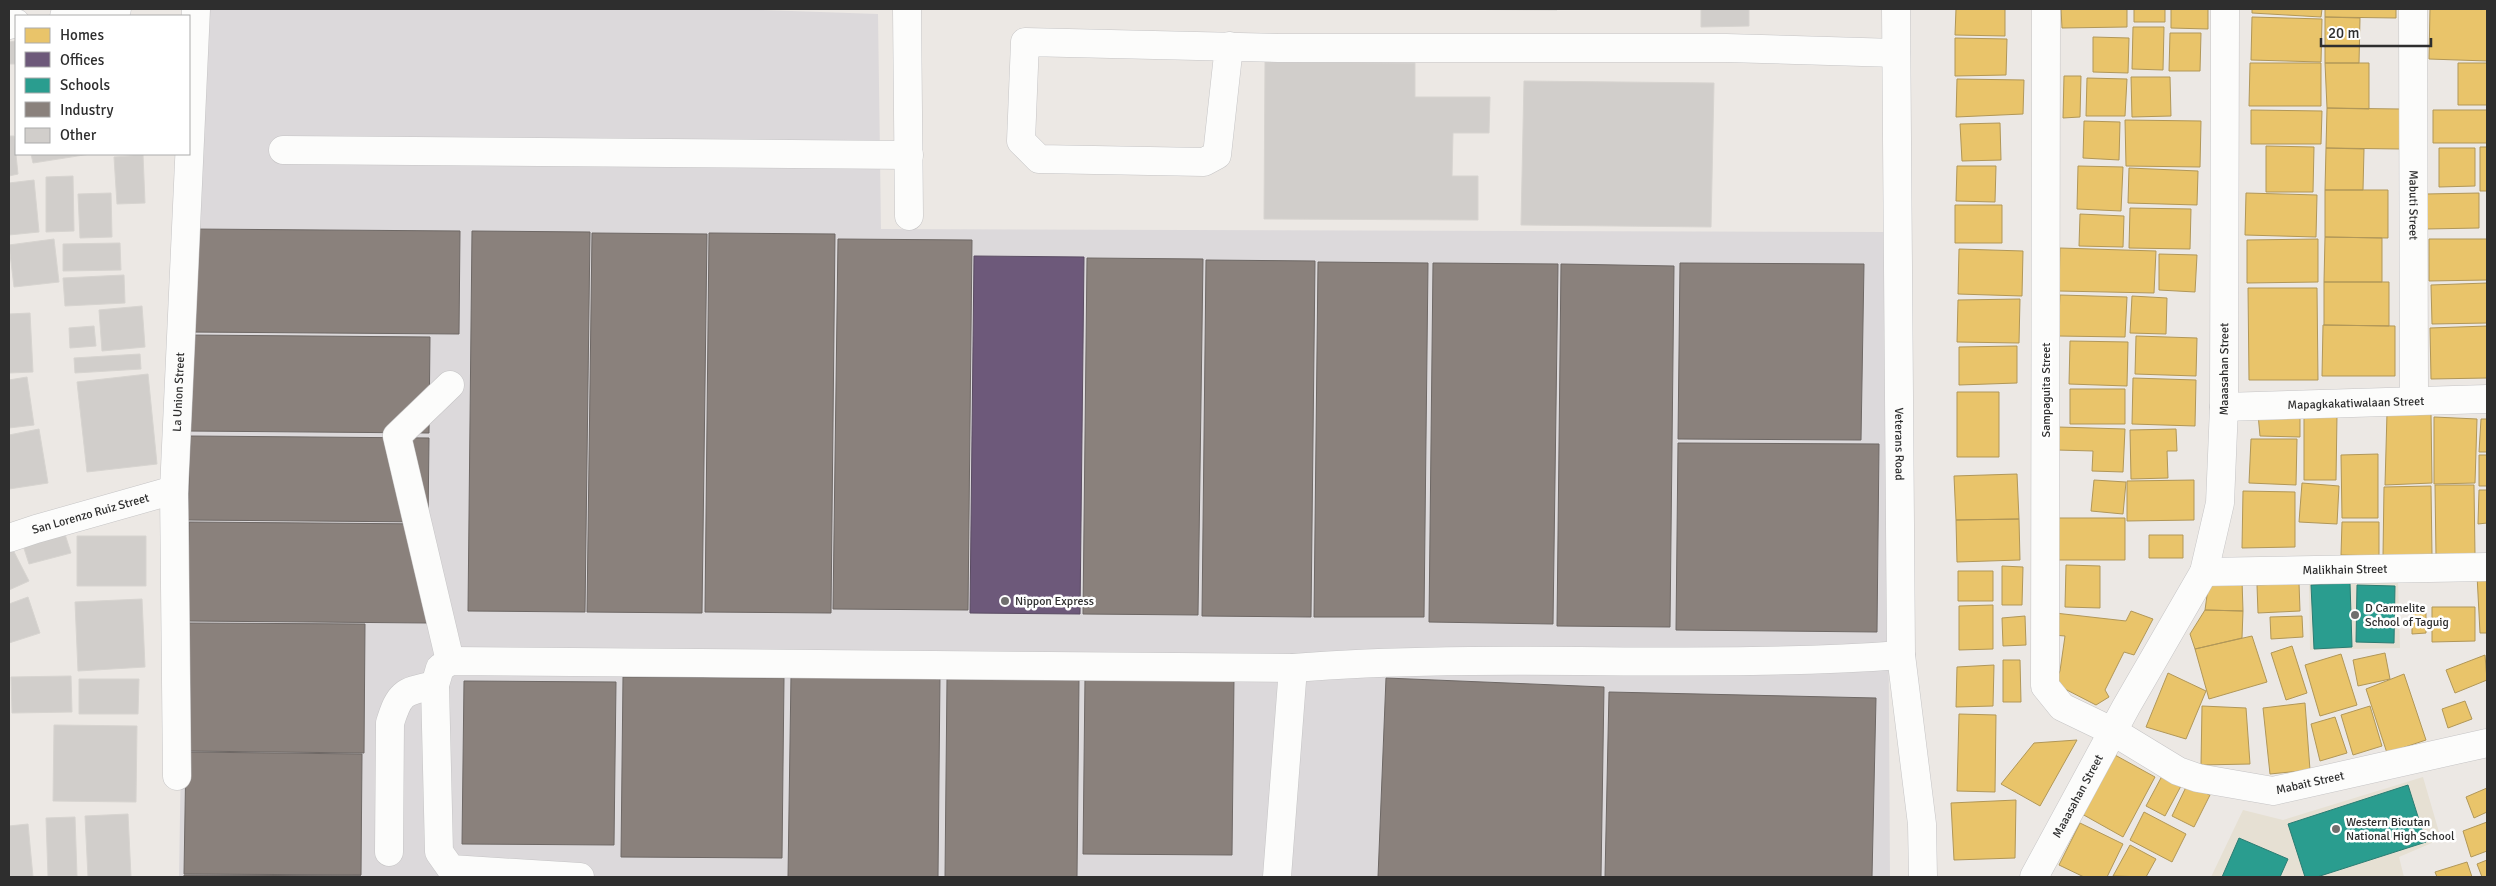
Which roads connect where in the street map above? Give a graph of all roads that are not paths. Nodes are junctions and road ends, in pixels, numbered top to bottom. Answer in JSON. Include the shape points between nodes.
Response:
{"nodes":[{"id":1,"x":118,"y":9,"type":"edge"},
{"id":2,"x":196,"y":9,"type":"edge"},
{"id":3,"x":906,"y":9,"type":"edge"},
{"id":4,"x":1896,"y":9,"type":"edge"},
{"id":5,"x":2046,"y":9,"type":"edge"},
{"id":6,"x":2225,"y":9,"type":"edge"},
{"id":7,"x":2413,"y":9,"type":"edge"},
{"id":8,"x":72,"y":15,"type":"edge"},
{"id":9,"x":1229,"y":46,"type":"junction"},
{"id":10,"x":1896,"y":53,"type":"junction"},
{"id":11,"x":190,"y":140,"type":"edge"},
{"id":12,"x":283,"y":150,"type":"dead end"},
{"id":13,"x":189,"y":155,"type":"edge"},
{"id":14,"x":909,"y":155,"type":"junction"},
{"id":15,"x":909,"y":216,"type":"dead end"},
{"id":16,"x":450,"y":385,"type":"dead end"},
{"id":17,"x":2487,"y":400,"type":"edge"},
{"id":18,"x":2414,"y":401,"type":"junction"},
{"id":19,"x":2224,"y":407,"type":"junction"},
{"id":20,"x":174,"y":490,"type":"junction"},
{"id":21,"x":9,"y":538,"type":"edge"},
{"id":22,"x":2487,"y":567,"type":"edge"},
{"id":23,"x":2204,"y":572,"type":"junction"},
{"id":24,"x":1901,"y":655,"type":"junction"},
{"id":25,"x":450,"y":661,"type":"junction"},
{"id":26,"x":1293,"y":668,"type":"junction"},
{"id":27,"x":435,"y":684,"type":"junction"},
{"id":28,"x":2121,"y":718,"type":"junction"},
{"id":29,"x":2487,"y":744,"type":"edge"},
{"id":30,"x":176,"y":776,"type":"dead end"},
{"id":31,"x":389,"y":852,"type":"dead end"},
{"id":32,"x":580,"y":877,"type":"edge"},
{"id":33,"x":1277,"y":877,"type":"edge"},
{"id":34,"x":1923,"y":877,"type":"edge"},
{"id":35,"x":2034,"y":877,"type":"edge"}],
"edges":[{"from":1,"to":8,"type":"street"},
{"from":2,"to":11,"type":"street","name":"La Union Street"},
{"from":3,"to":14,"type":"street"},
{"from":4,"to":10,"type":"street","name":"Veterans Road"},
{"from":5,"to":28,"type":"street","name":"Sampaguita Street","via":[[2046,686],[2062,707]]},
{"from":6,"to":19,"type":"street","name":"Maaasahan Street"},
{"from":7,"to":18,"type":"street","name":"Mabuti Street"},
{"from":9,"to":9,"type":"street","via":[[1218,155],[1204,162],[1039,159],[1021,141],[1025,42]]},
{"from":9,"to":10,"type":"street","via":[[1716,48]]},
{"from":10,"to":24,"type":"street","name":"Veterans Road"},
{"from":12,"to":14,"type":"street"},
{"from":13,"to":20,"type":"street","name":"La Union Street"},
{"from":14,"to":15,"type":"street"},
{"from":16,"to":25,"type":"street","via":[[398,436]]},
{"from":17,"to":18,"type":"street","name":"Mapagkakatiwalaan Street"},
{"from":18,"to":19,"type":"street","name":"Mapagkakatiwalaan Street"},
{"from":19,"to":23,"type":"street","name":"Maaasahan Street","via":[[2220,503]]},
{"from":20,"to":21,"type":"street","name":"San Lorenzo Ruiz Street"},
{"from":20,"to":30,"type":"street","name":"La Union Street"},
{"from":22,"to":23,"type":"street","name":"Malikhain Street"},
{"from":23,"to":28,"type":"street","name":"Maaasahan Street"},
{"from":24,"to":26,"type":"street","via":[[1826,660],[1372,662]]},
{"from":24,"to":34,"type":"street","name":"Veterans Road","via":[[1922,824]]},
{"from":25,"to":26,"type":"street"},
{"from":25,"to":27,"type":"street","via":[[440,668]]},
{"from":26,"to":33,"type":"street"},
{"from":27,"to":31,"type":"street","via":[[407,691],[396,704],[390,723]]},
{"from":27,"to":32,"type":"street","via":[[439,852],[451,869]]},
{"from":28,"to":29,"type":"street","name":"Mabait Street","via":[[2178,771],[2198,778],[2273,791]]},
{"from":28,"to":35,"type":"street","name":"Maaasahan Street"}]}
